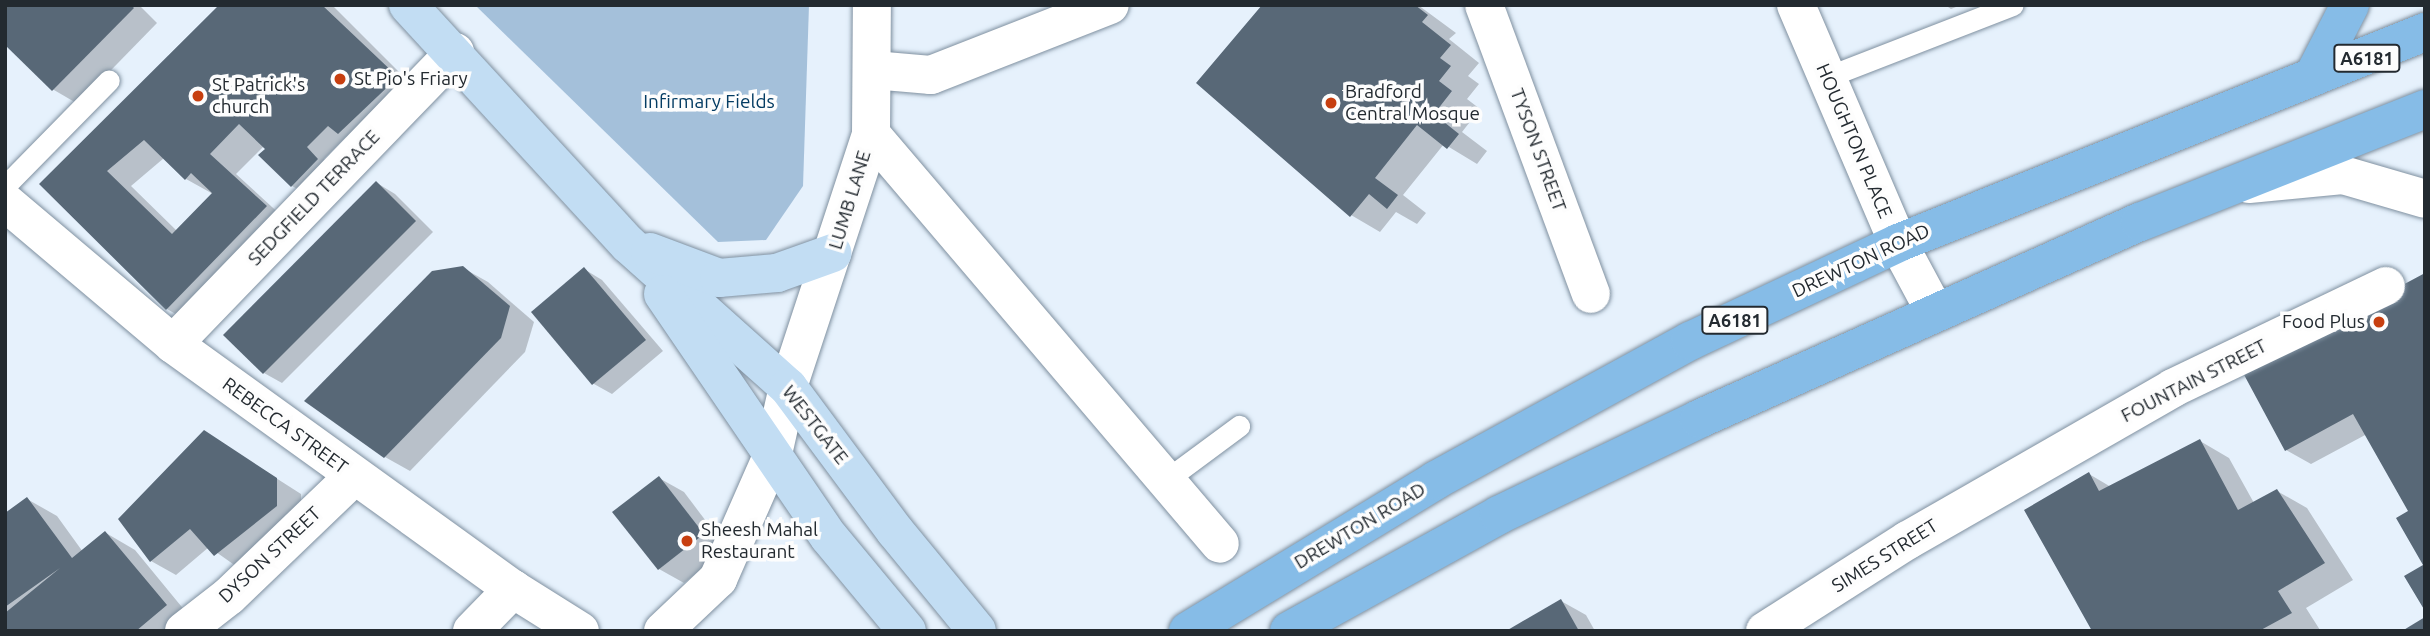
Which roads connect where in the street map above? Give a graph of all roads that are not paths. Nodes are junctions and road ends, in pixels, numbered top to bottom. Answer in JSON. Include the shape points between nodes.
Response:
{"nodes":[{"id":1,"x":408,"y":5,"type":"edge"},
{"id":2,"x":872,"y":5,"type":"edge"},
{"id":3,"x":1110,"y":5,"type":"edge"},
{"id":4,"x":1484,"y":5,"type":"edge"},
{"id":5,"x":1796,"y":5,"type":"edge"},
{"id":6,"x":2013,"y":5,"type":"edge"},
{"id":7,"x":2350,"y":5,"type":"edge"},
{"id":8,"x":2419,"y":32,"type":"edge"},
{"id":9,"x":455,"y":52,"type":"junction"},
{"id":10,"x":873,"y":70,"type":"junction"},
{"id":11,"x":2314,"y":75,"type":"junction"},
{"id":12,"x":1827,"y":77,"type":"junction"},
{"id":13,"x":109,"y":80,"type":"dead end"},
{"id":14,"x":2425,"y":109,"type":"edge"},
{"id":15,"x":871,"y":134,"type":"junction"},
{"id":16,"x":5,"y":186,"type":"edge"},
{"id":17,"x":2230,"y":186,"type":"junction"},
{"id":18,"x":2425,"y":199,"type":"edge"},
{"id":19,"x":5,"y":202,"type":"edge"},
{"id":20,"x":1898,"y":243,"type":"junction"},
{"id":21,"x":628,"y":244,"type":"junction"},
{"id":22,"x":833,"y":253,"type":"junction"},
{"id":23,"x":2386,"y":286,"type":"dead end"},
{"id":24,"x":1591,"y":294,"type":"dead end"},
{"id":25,"x":1935,"y":312,"type":"junction"},
{"id":26,"x":173,"y":344,"type":"junction"},
{"id":27,"x":788,"y":387,"type":"junction"},
{"id":28,"x":1239,"y":426,"type":"dead end"},
{"id":29,"x":773,"y":454,"type":"junction"},
{"id":30,"x":354,"y":476,"type":"junction"},
{"id":31,"x":1166,"y":480,"type":"junction"},
{"id":32,"x":2006,"y":484,"type":"joint"},
{"id":33,"x":1220,"y":544,"type":"dead end"},
{"id":34,"x":513,"y":589,"type":"junction"},
{"id":35,"x":1289,"y":630,"type":"edge"},
{"id":36,"x":184,"y":631,"type":"edge"},
{"id":37,"x":472,"y":631,"type":"edge"},
{"id":38,"x":580,"y":631,"type":"edge"},
{"id":39,"x":663,"y":631,"type":"edge"},
{"id":40,"x":907,"y":631,"type":"edge"},
{"id":41,"x":977,"y":631,"type":"edge"},
{"id":42,"x":1188,"y":631,"type":"edge"},
{"id":43,"x":1765,"y":631,"type":"edge"}],
"edges":[{"from":1,"to":9,"type":"main road","name":"WESTGATE"},
{"from":2,"to":10,"type":"street","name":"LUMB LANE"},
{"from":3,"to":10,"type":"street","via":[[931,75]]},
{"from":4,"to":24,"type":"street","name":"TYSON STREET"},
{"from":5,"to":12,"type":"street","name":"HOUGHTON PLACE"},
{"from":6,"to":12,"type":"lane"},
{"from":7,"to":11,"type":"main road"},
{"from":8,"to":11,"type":"main road","name":"DREWTON ROAD","number":"A6181"},
{"from":9,"to":21,"type":"main road","name":"WESTGATE"},
{"from":9,"to":26,"type":"street","name":"SEDGFIELD TERRACE"},
{"from":10,"to":15,"type":"street","name":"LUMB LANE"},
{"from":11,"to":20,"type":"main road","name":"DREWTON ROAD","number":"A6181"},
{"from":12,"to":20,"type":"street","name":"HOUGHTON PLACE"},
{"from":13,"to":16,"type":"lane"},
{"from":14,"to":17,"type":"main road"},
{"from":15,"to":22,"type":"street","name":"LUMB LANE"},
{"from":15,"to":31,"type":"street"},
{"from":17,"to":18,"type":"street","via":[[2343,175]]},
{"from":17,"to":25,"type":"main road"},
{"from":19,"to":26,"type":"street","name":"REBECCA STREET"},
{"from":20,"to":25,"type":"street","name":"HOUGHTON PLACE"},
{"from":20,"to":42,"type":"main road","name":"DREWTON ROAD","number":"A6181","via":[[1690,341],[1436,480]]},
{"from":21,"to":22,"type":"main road","via":[[719,278],[776,273]]},
{"from":21,"to":27,"type":"main road","name":"WESTGATE"},
{"from":21,"to":29,"type":"main road","name":"WESTGATE"},
{"from":22,"to":27,"type":"street","name":"LUMB LANE"},
{"from":23,"to":32,"type":"street","name":"FOUNTAIN STREET","via":[[2173,388]]},
{"from":25,"to":35,"type":"main road","via":[[1499,515]]},
{"from":26,"to":30,"type":"street","name":"REBECCA STREET"},
{"from":27,"to":29,"type":"street","name":"LUMB LANE"},
{"from":27,"to":41,"type":"main road","name":"WESTGATE","via":[[895,531]]},
{"from":28,"to":31,"type":"lane"},
{"from":29,"to":39,"type":"street","name":"LUMB LANE","via":[[718,579]]},
{"from":29,"to":40,"type":"main road","name":"WESTGATE","via":[[829,537]]},
{"from":30,"to":34,"type":"street","name":"REBECCA STREET"},
{"from":30,"to":36,"type":"street","name":"DYSON STREET","via":[[229,596]]},
{"from":31,"to":33,"type":"street"},
{"from":32,"to":43,"type":"street","name":"SIMES STREET"},
{"from":34,"to":37,"type":"street"},
{"from":34,"to":38,"type":"street","name":"REBECCA STREET"}]}
